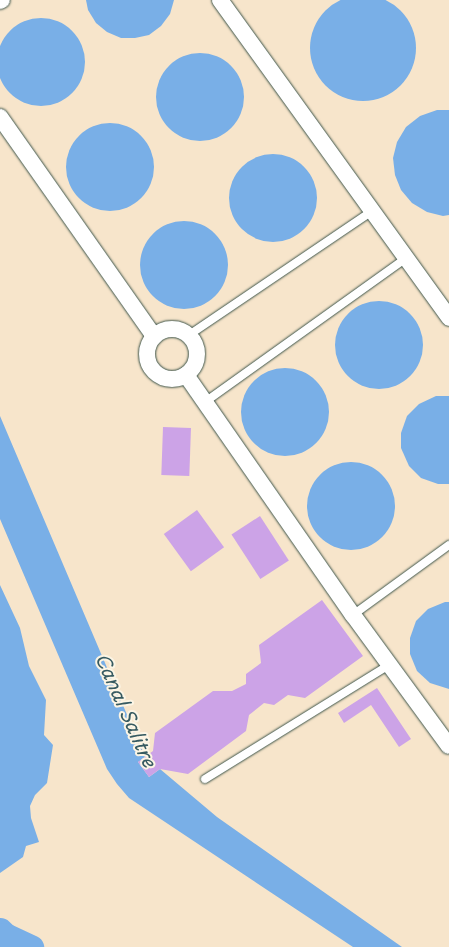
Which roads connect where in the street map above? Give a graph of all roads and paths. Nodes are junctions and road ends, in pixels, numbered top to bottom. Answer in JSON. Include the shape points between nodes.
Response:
{"nodes":[{"id":1,"x":220,"y":0,"type":"edge"},
{"id":2,"x":0,"y":117,"type":"edge"},
{"id":3,"x":372,"y":211,"type":"junction"},
{"id":4,"x":406,"y":258,"type":"junction"},
{"id":5,"x":449,"y":318,"type":"edge"},
{"id":6,"x":189,"y":335,"type":"junction"},
{"id":7,"x":154,"y":336,"type":"junction"},
{"id":8,"x":186,"y":376,"type":"junction"},
{"id":9,"x":204,"y":402,"type":"junction"},
{"id":10,"x":449,"y":545,"type":"edge"},
{"id":11,"x":353,"y":615,"type":"junction"},
{"id":12,"x":389,"y":665,"type":"junction"},
{"id":13,"x":449,"y":746,"type":"edge"},
{"id":14,"x":204,"y":779,"type":"dead end"}],
"edges":[{"from":1,"to":3,"type":"street"},
{"from":2,"to":7,"type":"street"},
{"from":3,"to":4,"type":"street"},
{"from":3,"to":6,"type":"lane"},
{"from":4,"to":5,"type":"street"},
{"from":4,"to":9,"type":"lane"},
{"from":6,"to":7,"type":"street","via":[[171,329]]},
{"from":6,"to":8,"type":"street","via":[[197,351],[197,361]]},
{"from":7,"to":8,"type":"street","via":[[146,352],[152,370],[168,379]]},
{"from":8,"to":9,"type":"street"},
{"from":9,"to":11,"type":"street"},
{"from":10,"to":11,"type":"lane"},
{"from":11,"to":12,"type":"street"},
{"from":12,"to":13,"type":"street"},
{"from":12,"to":14,"type":"lane"}]}
